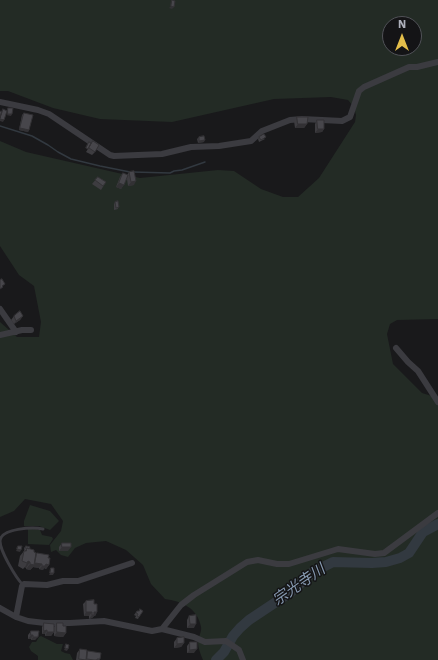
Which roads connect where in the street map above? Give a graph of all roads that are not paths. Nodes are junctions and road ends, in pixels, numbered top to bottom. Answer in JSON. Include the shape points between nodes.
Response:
{"nodes":[{"id":1,"x":438,"y":62,"type":"edge"},
{"id":2,"x":0,"y":102,"type":"edge"},
{"id":3,"x":0,"y":309,"type":"edge"},
{"id":4,"x":31,"y":330,"type":"dead end"},
{"id":5,"x":16,"y":332,"type":"junction"},
{"id":6,"x":0,"y":335,"type":"edge"},
{"id":7,"x":396,"y":348,"type":"dead end"},
{"id":8,"x":438,"y":402,"type":"edge"},
{"id":9,"x":438,"y":513,"type":"edge"},
{"id":10,"x":42,"y":529,"type":"dead end"},
{"id":11,"x":132,"y":563,"type":"dead end"},
{"id":12,"x":23,"y":585,"type":"junction"},
{"id":13,"x":0,"y":608,"type":"edge"},
{"id":14,"x":16,"y":617,"type":"junction"},
{"id":15,"x":162,"y":629,"type":"junction"},
{"id":16,"x":243,"y":660,"type":"edge"}],
"edges":[{"from":1,"to":2,"type":"street","via":[[409,67],[364,87],[359,91],[350,117],[342,121],[302,118],[290,120],[262,131],[251,141],[191,147],[162,154],[114,156],[49,114]]},
{"from":3,"to":5,"type":"street"},
{"from":4,"to":5,"type":"street"},
{"from":5,"to":6,"type":"street"},
{"from":7,"to":8,"type":"street","via":[[418,371]]},
{"from":9,"to":15,"type":"street","via":[[384,553],[338,549],[289,564],[258,560],[247,562],[181,605]]},
{"from":10,"to":12,"type":"lane","via":[[24,528],[1,537],[3,551]]},
{"from":11,"to":12,"type":"street","via":[[78,581]]},
{"from":12,"to":14,"type":"street"},
{"from":13,"to":14,"type":"street"},
{"from":14,"to":15,"type":"street","via":[[45,623],[104,621],[152,631]]},
{"from":15,"to":16,"type":"street","via":[[205,642],[226,641],[239,650]]}]}
